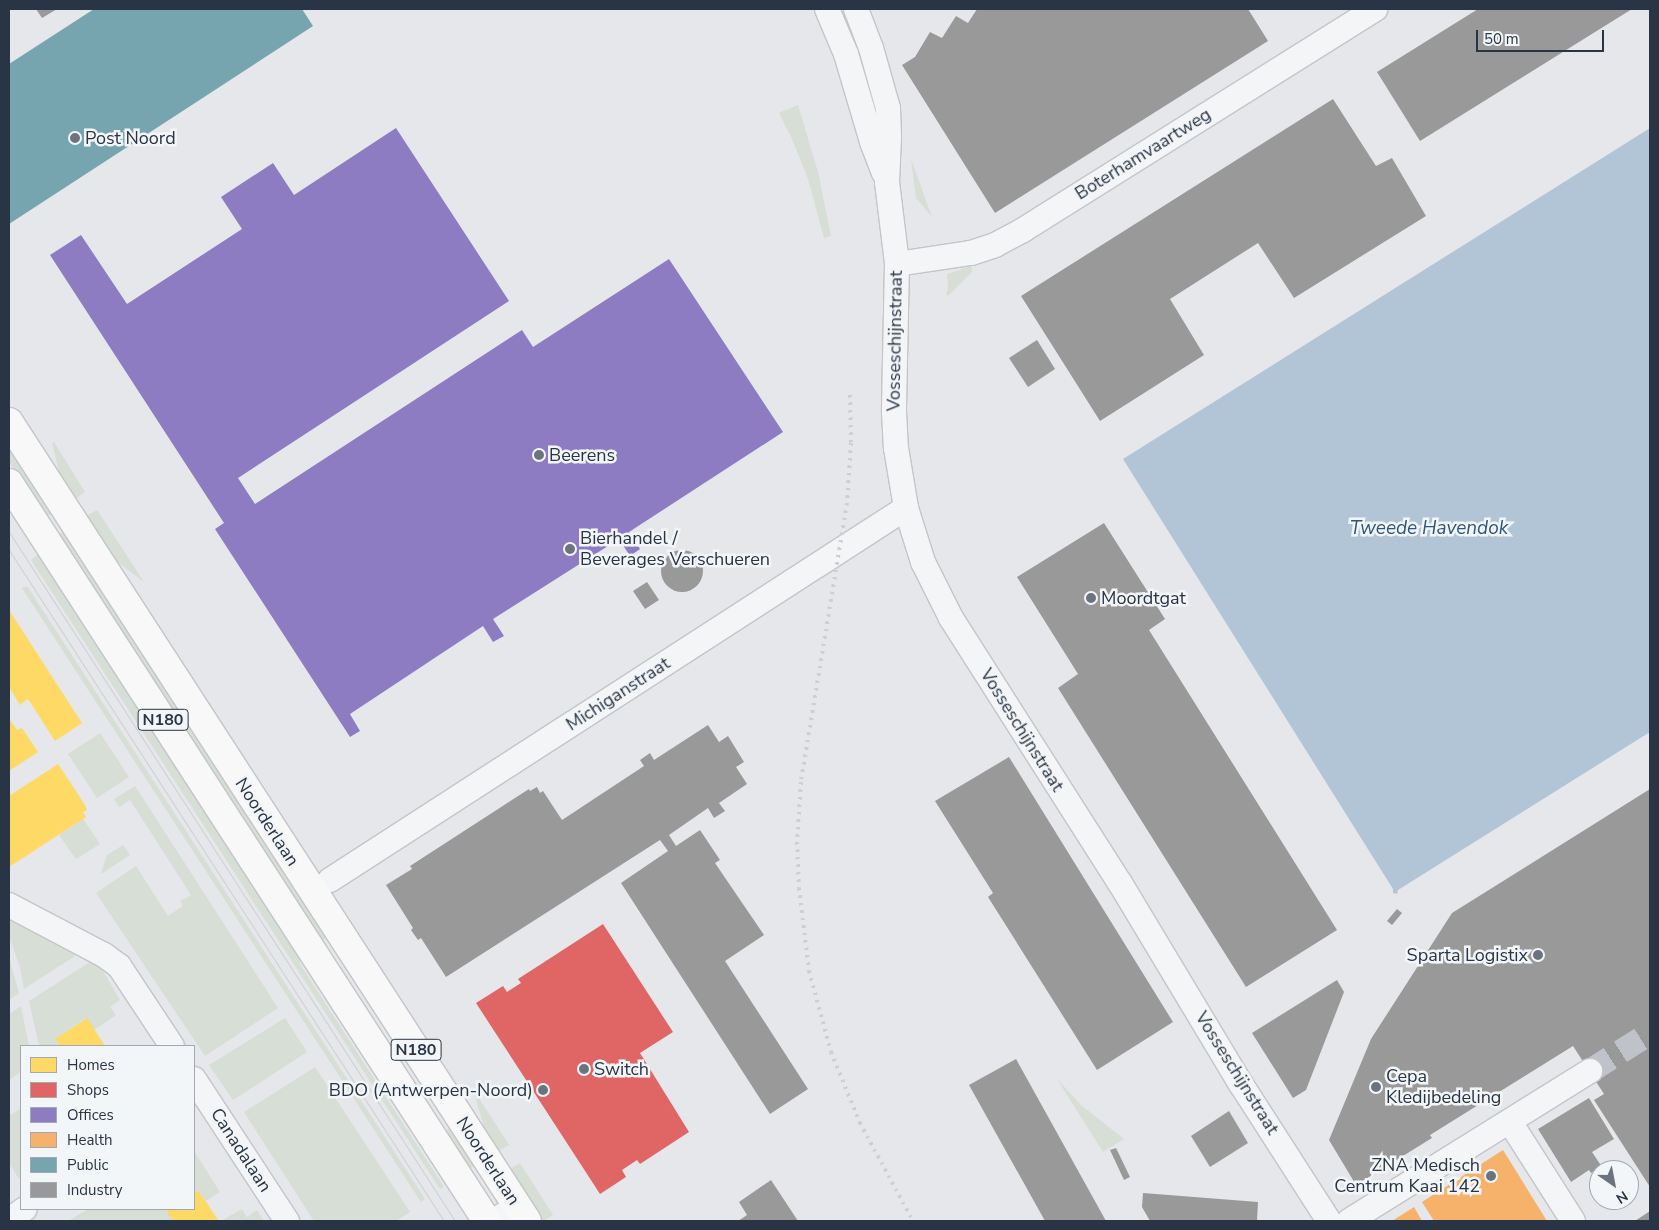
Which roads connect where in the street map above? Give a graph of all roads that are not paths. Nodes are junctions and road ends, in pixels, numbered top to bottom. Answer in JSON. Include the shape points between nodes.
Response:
{"nodes":[{"id":1,"x":827,"y":9,"type":"edge"},
{"id":2,"x":856,"y":9,"type":"edge"},
{"id":3,"x":1375,"y":9,"type":"edge"},
{"id":4,"x":887,"y":182,"type":"junction"},
{"id":5,"x":897,"y":264,"type":"junction"},
{"id":6,"x":9,"y":422,"type":"edge"},
{"id":7,"x":9,"y":483,"type":"edge"},
{"id":8,"x":906,"y":508,"type":"junction"},
{"id":9,"x":330,"y":880,"type":"dead end"},
{"id":10,"x":9,"y":905,"type":"edge"},
{"id":11,"x":171,"y":1045,"type":"edge"},
{"id":12,"x":1590,"y":1071,"type":"tunnel mouth"},
{"id":13,"x":197,"y":1091,"type":"edge"},
{"id":14,"x":1510,"y":1122,"type":"junction"},
{"id":15,"x":24,"y":1210,"type":"edge"},
{"id":16,"x":522,"y":1214,"type":"edge"},
{"id":17,"x":9,"y":1220,"type":"edge"},
{"id":18,"x":287,"y":1221,"type":"edge"},
{"id":19,"x":488,"y":1221,"type":"edge"},
{"id":20,"x":494,"y":1221,"type":"edge"},
{"id":21,"x":1328,"y":1221,"type":"edge"},
{"id":22,"x":1350,"y":1221,"type":"edge"},
{"id":23,"x":1573,"y":1221,"type":"edge"}],
"edges":[{"from":1,"to":4,"type":"street","name":"Vosseschijnstraat","via":[[846,54]]},
{"from":2,"to":4,"type":"street","name":"Vosseschijnstraat","via":[[888,108]]},
{"from":3,"to":5,"type":"street","name":"Boterhamvaartweg","via":[[1023,230],[994,245],[971,252]]},
{"from":4,"to":5,"type":"street","name":"Vosseschijnstraat"},
{"from":5,"to":8,"type":"street","name":"Vosseschijnstraat","via":[[894,412],[899,473]]},
{"from":6,"to":16,"type":"main road","name":"Noorderlaan","number":"N180"},
{"from":7,"to":19,"type":"main road","name":"Noorderlaan","number":"N180"},
{"from":8,"to":9,"type":"street","name":"Michiganstraat"},
{"from":8,"to":21,"type":"street","name":"Vosseschijnstraat","via":[[923,562],[952,618]]},
{"from":10,"to":11,"type":"street","via":[[119,966]]},
{"from":12,"to":14,"type":"street"},
{"from":13,"to":18,"type":"street","name":"Canadalaan"},
{"from":14,"to":22,"type":"street"},
{"from":14,"to":23,"type":"street"},
{"from":15,"to":17,"type":"street"},
{"from":16,"to":20,"type":"street"}]}
